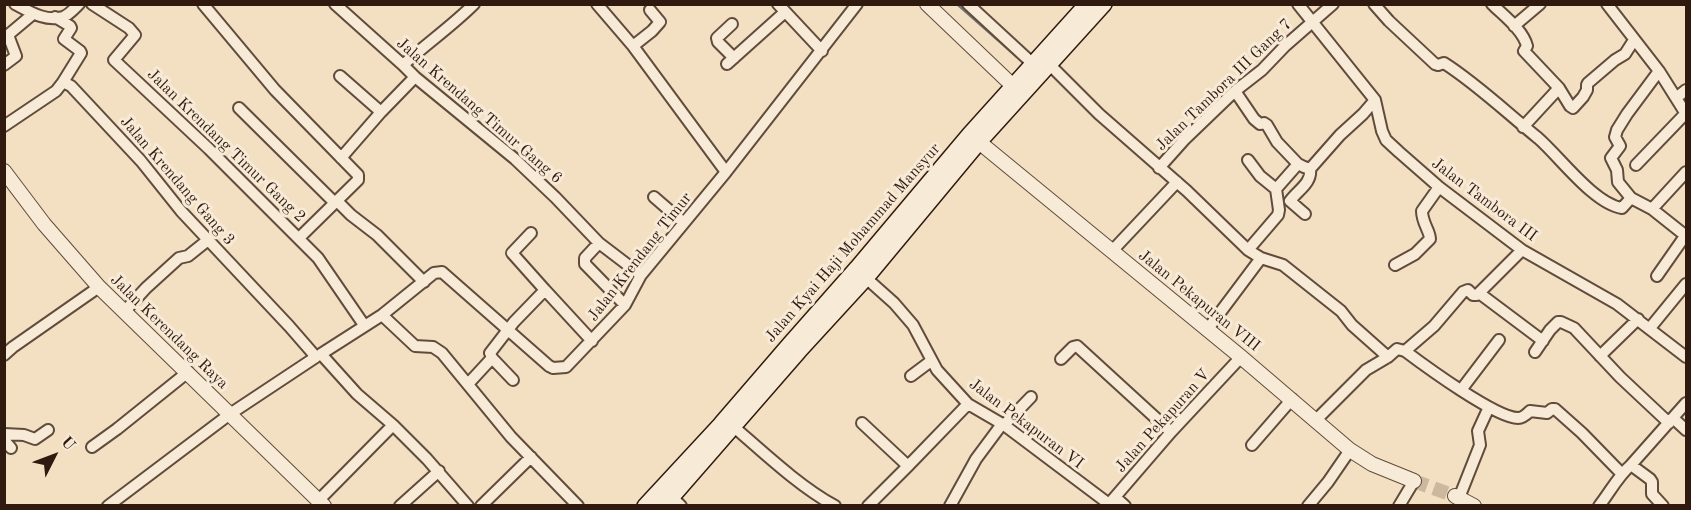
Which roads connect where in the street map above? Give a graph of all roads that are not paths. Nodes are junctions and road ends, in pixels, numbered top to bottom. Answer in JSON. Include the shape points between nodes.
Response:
{"nodes":[{"id":1,"x":15,"y":4,"type":"edge"},
{"id":2,"x":79,"y":4,"type":"edge"},
{"id":3,"x":92,"y":4,"type":"edge"},
{"id":4,"x":203,"y":4,"type":"edge"},
{"id":5,"x":335,"y":4,"type":"edge"},
{"id":6,"x":474,"y":4,"type":"edge"},
{"id":7,"x":597,"y":4,"type":"edge"},
{"id":8,"x":857,"y":4,"type":"edge"},
{"id":9,"x":927,"y":4,"type":"edge"},
{"id":10,"x":968,"y":4,"type":"edge"},
{"id":11,"x":1088,"y":4,"type":"edge"},
{"id":12,"x":1104,"y":4,"type":"edge"},
{"id":13,"x":1298,"y":4,"type":"edge"},
{"id":14,"x":1333,"y":4,"type":"edge"},
{"id":15,"x":1374,"y":4,"type":"edge"},
{"id":16,"x":1492,"y":4,"type":"edge"},
{"id":17,"x":1540,"y":4,"type":"edge"},
{"id":18,"x":1607,"y":4,"type":"edge"},
{"id":19,"x":782,"y":8,"type":"edge"},
{"id":20,"x":651,"y":10,"type":"dead end"},
{"id":21,"x":33,"y":14,"type":"junction"},
{"id":22,"x":55,"y":17,"type":"junction"},
{"id":23,"x":1311,"y":23,"type":"junction"},
{"id":24,"x":732,"y":24,"type":"dead end"},
{"id":25,"x":1514,"y":26,"type":"junction"},
{"id":26,"x":1634,"y":40,"type":"junction"},
{"id":27,"x":633,"y":46,"type":"junction"},
{"id":28,"x":822,"y":51,"type":"junction"},
{"id":29,"x":1033,"y":64,"type":"junction"},
{"id":30,"x":4,"y":65,"type":"edge"},
{"id":31,"x":403,"y":65,"type":"junction"},
{"id":32,"x":1050,"y":65,"type":"junction"},
{"id":33,"x":1659,"y":71,"type":"junction"},
{"id":34,"x":339,"y":76,"type":"dead end"},
{"id":35,"x":415,"y":77,"type":"junction"},
{"id":36,"x":63,"y":82,"type":"junction"},
{"id":37,"x":1559,"y":88,"type":"junction"},
{"id":38,"x":1018,"y":90,"type":"junction"},
{"id":39,"x":1686,"y":90,"type":"edge"},
{"id":40,"x":1235,"y":91,"type":"junction"},
{"id":41,"x":1676,"y":98,"type":"junction"},
{"id":42,"x":1375,"y":100,"type":"junction"},
{"id":43,"x":239,"y":108,"type":"dead end"},
{"id":44,"x":381,"y":112,"type":"junction"},
{"id":45,"x":1686,"y":113,"type":"edge"},
{"id":46,"x":4,"y":126,"type":"edge"},
{"id":47,"x":1523,"y":127,"type":"junction"},
{"id":48,"x":974,"y":138,"type":"junction"},
{"id":49,"x":341,"y":158,"type":"junction"},
{"id":50,"x":1248,"y":160,"type":"dead end"},
{"id":51,"x":1298,"y":164,"type":"junction"},
{"id":52,"x":1636,"y":165,"type":"dead end"},
{"id":53,"x":1159,"y":168,"type":"junction"},
{"id":54,"x":1310,"y":169,"type":"junction"},
{"id":55,"x":4,"y":171,"type":"edge"},
{"id":56,"x":726,"y":172,"type":"junction"},
{"id":57,"x":1686,"y":172,"type":"edge"},
{"id":58,"x":1177,"y":183,"type":"junction"},
{"id":59,"x":1439,"y":188,"type":"junction"},
{"id":60,"x":1276,"y":189,"type":"junction"},
{"id":61,"x":654,"y":197,"type":"dead end"},
{"id":62,"x":1631,"y":198,"type":"junction"},
{"id":63,"x":336,"y":202,"type":"junction"},
{"id":64,"x":1652,"y":209,"type":"junction"},
{"id":65,"x":1305,"y":214,"type":"dead end"},
{"id":66,"x":684,"y":223,"type":"junction"},
{"id":67,"x":531,"y":233,"type":"dead end"},
{"id":68,"x":1685,"y":236,"type":"edge"},
{"id":69,"x":299,"y":238,"type":"junction"},
{"id":70,"x":208,"y":240,"type":"junction"},
{"id":71,"x":599,"y":243,"type":"junction"},
{"id":72,"x":1248,"y":250,"type":"junction"},
{"id":73,"x":1522,"y":250,"type":"junction"},
{"id":74,"x":1112,"y":251,"type":"junction"},
{"id":75,"x":1261,"y":258,"type":"junction"},
{"id":76,"x":1395,"y":265,"type":"dead end"},
{"id":77,"x":861,"y":273,"type":"junction"},
{"id":78,"x":641,"y":275,"type":"junction"},
{"id":79,"x":1657,"y":276,"type":"dead end"},
{"id":80,"x":423,"y":282,"type":"junction"},
{"id":81,"x":1686,"y":284,"type":"edge"},
{"id":82,"x":99,"y":287,"type":"junction"},
{"id":83,"x":545,"y":290,"type":"junction"},
{"id":84,"x":1479,"y":293,"type":"junction"},
{"id":85,"x":839,"y":298,"type":"junction"},
{"id":86,"x":625,"y":305,"type":"junction"},
{"id":87,"x":124,"y":312,"type":"junction"},
{"id":88,"x":382,"y":315,"type":"junction"},
{"id":89,"x":1638,"y":320,"type":"junction"},
{"id":90,"x":364,"y":326,"type":"junction"},
{"id":91,"x":1650,"y":328,"type":"junction"},
{"id":92,"x":1208,"y":330,"type":"junction"},
{"id":93,"x":508,"y":331,"type":"junction"},
{"id":94,"x":1499,"y":340,"type":"dead end"},
{"id":95,"x":592,"y":341,"type":"junction"},
{"id":96,"x":1543,"y":341,"type":"junction"},
{"id":97,"x":1405,"y":351,"type":"junction"},
{"id":98,"x":1535,"y":352,"type":"dead end"},
{"id":99,"x":4,"y":355,"type":"edge"},
{"id":100,"x":318,"y":355,"type":"junction"},
{"id":101,"x":1600,"y":356,"type":"junction"},
{"id":102,"x":1241,"y":357,"type":"junction"},
{"id":103,"x":1388,"y":357,"type":"junction"},
{"id":104,"x":1686,"y":357,"type":"edge"},
{"id":105,"x":492,"y":358,"type":"junction"},
{"id":106,"x":1062,"y":359,"type":"dead end"},
{"id":107,"x":931,"y":361,"type":"junction"},
{"id":108,"x":188,"y":372,"type":"junction"},
{"id":109,"x":911,"y":376,"type":"dead end"},
{"id":110,"x":513,"y":380,"type":"dead end"},
{"id":111,"x":468,"y":384,"type":"junction"},
{"id":112,"x":1461,"y":390,"type":"junction"},
{"id":113,"x":1031,"y":397,"type":"dead end"},
{"id":114,"x":1292,"y":399,"type":"junction"},
{"id":115,"x":1686,"y":403,"type":"edge"},
{"id":116,"x":968,"y":404,"type":"junction"},
{"id":117,"x":1489,"y":407,"type":"junction"},
{"id":118,"x":230,"y":414,"type":"junction"},
{"id":119,"x":1316,"y":420,"type":"junction"},
{"id":120,"x":1671,"y":420,"type":"junction"},
{"id":121,"x":862,"y":423,"type":"dead end"},
{"id":122,"x":1003,"y":424,"type":"junction"},
{"id":123,"x":393,"y":425,"type":"junction"},
{"id":124,"x":734,"y":427,"type":"junction"},
{"id":125,"x":48,"y":430,"type":"dead end"},
{"id":126,"x":1686,"y":430,"type":"edge"},
{"id":127,"x":1171,"y":432,"type":"junction"},
{"id":128,"x":4,"y":434,"type":"edge"},
{"id":129,"x":1252,"y":445,"type":"dead end"},
{"id":130,"x":92,"y":447,"type":"dead end"},
{"id":131,"x":1350,"y":450,"type":"junction"},
{"id":132,"x":531,"y":457,"type":"junction"},
{"id":133,"x":1631,"y":465,"type":"junction"},
{"id":134,"x":908,"y":466,"type":"junction"},
{"id":135,"x":439,"y":471,"type":"junction"},
{"id":136,"x":1621,"y":473,"type":"junction"},
{"id":137,"x":1414,"y":481,"type":"joint"},
{"id":138,"x":1457,"y":497,"type":"joint"},
{"id":139,"x":1111,"y":502,"type":"edge"},
{"id":140,"x":321,"y":503,"type":"edge"},
{"id":141,"x":672,"y":503,"type":"edge"},
{"id":142,"x":821,"y":503,"type":"edge"},
{"id":143,"x":955,"y":504,"type":"edge"},
{"id":144,"x":108,"y":506,"type":"edge"},
{"id":145,"x":400,"y":506,"type":"edge"},
{"id":146,"x":468,"y":506,"type":"edge"},
{"id":147,"x":481,"y":506,"type":"edge"},
{"id":148,"x":578,"y":506,"type":"edge"},
{"id":149,"x":645,"y":506,"type":"edge"},
{"id":150,"x":835,"y":506,"type":"edge"},
{"id":151,"x":868,"y":506,"type":"edge"},
{"id":152,"x":1125,"y":506,"type":"edge"},
{"id":153,"x":1308,"y":506,"type":"edge"},
{"id":154,"x":1399,"y":506,"type":"edge"},
{"id":155,"x":1474,"y":506,"type":"edge"},
{"id":156,"x":1599,"y":506,"type":"edge"},
{"id":157,"x":1663,"y":506,"type":"edge"}],
"edges":[{"from":1,"to":21,"type":"street"},
{"from":2,"to":22,"type":"street","via":[[65,17]]},
{"from":3,"to":69,"type":"street","name":"Jalan Krendang Timur Gang 2","via":[[135,35],[114,60]]},
{"from":4,"to":49,"type":"street","via":[[275,90]]},
{"from":5,"to":31,"type":"street","name":"Jalan Krendang Timur Gang 6"},
{"from":6,"to":31,"type":"street"},
{"from":7,"to":27,"type":"street"},
{"from":8,"to":28,"type":"street","name":"Jalan Krendang Timur"},
{"from":9,"to":38,"type":"street"},
{"from":10,"to":29,"type":"street"},
{"from":11,"to":29,"type":"main road","name":"Jalan Kyai Haji Mohammad Mansyur"},
{"from":12,"to":32,"type":"main road","name":"Jalan Kyai Haji Mohammad Mansyur"},
{"from":13,"to":23,"type":"street","name":"Jalan Tambora III"},
{"from":14,"to":23,"type":"street","name":"Jalan Tambora III Gang 7"},
{"from":15,"to":47,"type":"street","via":[[1435,64],[1447,64]]},
{"from":16,"to":25,"type":"street"},
{"from":17,"to":25,"type":"street"},
{"from":18,"to":26,"type":"street"},
{"from":19,"to":24,"type":"street","via":[[730,61],[717,38]]},
{"from":19,"to":28,"type":"street"},
{"from":20,"to":27,"type":"street","via":[[660,22]]},
{"from":21,"to":22,"type":"street"},
{"from":21,"to":30,"type":"street","via":[[8,35],[16,56]]},
{"from":22,"to":36,"type":"street","via":[[70,26],[64,39],[81,52]]},
{"from":23,"to":40,"type":"street","name":"Jalan Tambora III Gang 7"},
{"from":23,"to":42,"type":"street","name":"Jalan Tambora III"},
{"from":25,"to":37,"type":"street","via":[[1526,40],[1524,51]]},
{"from":26,"to":33,"type":"street"},
{"from":26,"to":37,"type":"street","via":[[1625,54],[1588,83],[1573,108]]},
{"from":27,"to":56,"type":"street"},
{"from":28,"to":56,"type":"street","name":"Jalan Krendang Timur"},
{"from":29,"to":38,"type":"main road","name":"Jalan Kyai Haji Mohammad Mansyur"},
{"from":31,"to":35,"type":"street","name":"Jalan Krendang Timur Gang 6"},
{"from":32,"to":38,"type":"main road","name":"Jalan Kyai Haji Mohammad Mansyur"},
{"from":32,"to":53,"type":"street"},
{"from":33,"to":41,"type":"street"},
{"from":33,"to":62,"type":"street","via":[[1615,135],[1620,146],[1611,158],[1618,182]]},
{"from":34,"to":44,"type":"street"},
{"from":35,"to":44,"type":"street"},
{"from":35,"to":71,"type":"street","name":"Jalan Krendang Timur Gang 6","via":[[515,159]]},
{"from":36,"to":46,"type":"street","via":[[56,91]]},
{"from":36,"to":70,"type":"street","name":"Jalan Krendang Gang 3","via":[[141,161]]},
{"from":37,"to":47,"type":"street"},
{"from":38,"to":48,"type":"main road","name":"Jalan Kyai Haji Mohammad Mansyur"},
{"from":39,"to":41,"type":"street"},
{"from":40,"to":51,"type":"street","via":[[1254,119],[1267,125]]},
{"from":40,"to":53,"type":"street","name":"Jalan Tambora III Gang 7"},
{"from":41,"to":45,"type":"street"},
{"from":42,"to":54,"type":"street"},
{"from":42,"to":59,"type":"street","name":"Jalan Tambora III","via":[[1386,140]]},
{"from":43,"to":63,"type":"street"},
{"from":44,"to":49,"type":"street"},
{"from":45,"to":52,"type":"street"},
{"from":47,"to":62,"type":"street","via":[[1604,200],[1620,208]]},
{"from":48,"to":74,"type":"street","name":"Jalan Pekapuran VIII"},
{"from":48,"to":77,"type":"main road","name":"Jalan Kyai Haji Mohammad Mansyur"},
{"from":49,"to":63,"type":"street","via":[[359,177]]},
{"from":50,"to":60,"type":"street"},
{"from":51,"to":54,"type":"street"},
{"from":51,"to":60,"type":"street"},
{"from":53,"to":58,"type":"street"},
{"from":54,"to":65,"type":"street","via":[[1309,180],[1290,201]]},
{"from":55,"to":82,"type":"street","name":"Jalan Kerendang Raya"},
{"from":56,"to":66,"type":"street","name":"Jalan Krendang Timur"},
{"from":57,"to":64,"type":"street"},
{"from":58,"to":72,"type":"street"},
{"from":58,"to":74,"type":"street"},
{"from":59,"to":73,"type":"street","name":"Jalan Tambora III"},
{"from":59,"to":76,"type":"street","via":[[1422,211],[1430,239],[1415,254]]},
{"from":60,"to":72,"type":"street","via":[[1278,215]]},
{"from":61,"to":66,"type":"street"},
{"from":62,"to":64,"type":"street"},
{"from":63,"to":69,"type":"street"},
{"from":63,"to":80,"type":"street","via":[[377,235]]},
{"from":64,"to":68,"type":"street"},
{"from":66,"to":78,"type":"street","name":"Jalan Krendang Timur"},
{"from":67,"to":83,"type":"street","via":[[512,253]]},
{"from":68,"to":79,"type":"street"},
{"from":69,"to":90,"type":"street","name":"Jalan Krendang Timur Gang 2","via":[[318,258]]},
{"from":70,"to":87,"type":"street","via":[[188,256],[179,258]]},
{"from":70,"to":100,"type":"street","name":"Jalan Krendang Gang 3"},
{"from":71,"to":78,"type":"street","name":"Jalan Krendang Timur Gang 6"},
{"from":71,"to":86,"type":"street","via":[[585,258],[585,264]]},
{"from":72,"to":75,"type":"street"},
{"from":73,"to":84,"type":"street"},
{"from":73,"to":89,"type":"street","name":"Jalan Tambora III"},
{"from":74,"to":92,"type":"street","name":"Jalan Pekapuran VIII"},
{"from":75,"to":92,"type":"street"},
{"from":75,"to":103,"type":"street","via":[[1282,266],[1341,311]]},
{"from":77,"to":85,"type":"main road","name":"Jalan Kyai Haji Mohammad Mansyur"},
{"from":77,"to":107,"type":"street","name":"Jalan Pekapuran VI","via":[[913,325]]},
{"from":78,"to":86,"type":"street","name":"Jalan Krendang Timur"},
{"from":80,"to":88,"type":"street","name":"Jalan Krendang Timur"},
{"from":80,"to":93,"type":"street","name":"Jalan Krendang Timur","via":[[442,272]]},
{"from":81,"to":91,"type":"street"},
{"from":82,"to":87,"type":"street","name":"Jalan Kerendang Raya"},
{"from":82,"to":99,"type":"street"},
{"from":83,"to":93,"type":"street"},
{"from":83,"to":95,"type":"street"},
{"from":84,"to":96,"type":"street"},
{"from":84,"to":97,"type":"street","via":[[1474,296],[1468,290],[1463,292],[1434,326]]},
{"from":85,"to":124,"type":"main road","name":"Jalan Kyai Haji Mohammad Mansyur"},
{"from":85,"to":149,"type":"main road","name":"Jalan Kyai Haji Mohammad Mansyur"},
{"from":86,"to":95,"type":"street","name":"Jalan Krendang Timur"},
{"from":87,"to":108,"type":"street","name":"Jalan Kerendang Raya"},
{"from":88,"to":90,"type":"street","name":"Jalan Krendang Timur"},
{"from":88,"to":111,"type":"street","via":[[415,346],[439,350]]},
{"from":89,"to":91,"type":"street","name":"Jalan Tambora III"},
{"from":89,"to":101,"type":"street"},
{"from":90,"to":100,"type":"street","name":"Jalan Krendang Timur"},
{"from":91,"to":104,"type":"street","name":"Jalan Tambora III"},
{"from":92,"to":102,"type":"street","name":"Jalan Pekapuran VIII"},
{"from":93,"to":95,"type":"street","name":"Jalan Krendang Timur","via":[[553,368],[566,367]]},
{"from":93,"to":105,"type":"street","via":[[490,353]]},
{"from":94,"to":112,"type":"street"},
{"from":96,"to":98,"type":"street"},
{"from":96,"to":101,"type":"street","via":[[1561,322],[1574,328]]},
{"from":97,"to":103,"type":"street","via":[[1397,349]]},
{"from":97,"to":112,"type":"street"},
{"from":100,"to":118,"type":"street","name":"Jalan Krendang Timur"},
{"from":100,"to":123,"type":"street","name":"Jalan Krendang Gang 3"},
{"from":101,"to":120,"type":"street"},
{"from":102,"to":114,"type":"street","name":"Jalan Pekapuran VIII"},
{"from":102,"to":127,"type":"street","name":"Jalan Pekapuran V"},
{"from":103,"to":119,"type":"street","via":[[1366,370]]},
{"from":105,"to":110,"type":"street"},
{"from":105,"to":111,"type":"street"},
{"from":106,"to":127,"type":"street","via":[[1077,346]]},
{"from":107,"to":109,"type":"street"},
{"from":107,"to":116,"type":"street","name":"Jalan Pekapuran VI"},
{"from":108,"to":118,"type":"street","name":"Jalan Kerendang Raya"},
{"from":108,"to":130,"type":"street"},
{"from":111,"to":132,"type":"street"},
{"from":112,"to":117,"type":"street"},
{"from":113,"to":122,"type":"street"},
{"from":114,"to":119,"type":"street","name":"Jalan Pekapuran VIII"},
{"from":114,"to":129,"type":"street"},
{"from":115,"to":120,"type":"street"},
{"from":116,"to":122,"type":"street","name":"Jalan Pekapuran VI"},
{"from":116,"to":134,"type":"street"},
{"from":117,"to":136,"type":"street","via":[[1517,418],[1530,411],[1555,410]]},
{"from":117,"to":138,"type":"street","via":[[1479,431],[1480,445]]},
{"from":118,"to":140,"type":"street","name":"Jalan Kerendang Raya"},
{"from":118,"to":144,"type":"street","name":"Jalan Krendang Timur"},
{"from":119,"to":131,"type":"street","name":"Jalan Pekapuran VIII"},
{"from":120,"to":126,"type":"street"},
{"from":120,"to":133,"type":"street"},
{"from":121,"to":134,"type":"street"},
{"from":122,"to":139,"type":"street","name":"Jalan Pekapuran VI"},
{"from":122,"to":143,"type":"street","via":[[976,459]]},
{"from":123,"to":135,"type":"street","name":"Jalan Krendang Gang 3"},
{"from":123,"to":140,"type":"street"},
{"from":124,"to":141,"type":"main road","name":"Jalan Kyai Haji Mohammad Mansyur"},
{"from":124,"to":142,"type":"street"},
{"from":125,"to":128,"type":"street","via":[[35,439]]},
{"from":127,"to":139,"type":"street","name":"Jalan Pekapuran V"},
{"from":131,"to":137,"type":"street","name":"Jalan Pekapuran VIII","via":[[1372,464]]},
{"from":131,"to":153,"type":"street"},
{"from":132,"to":147,"type":"street"},
{"from":132,"to":148,"type":"street"},
{"from":133,"to":136,"type":"street"},
{"from":133,"to":157,"type":"street","via":[[1650,479],[1652,494]]},
{"from":134,"to":151,"type":"street"},
{"from":135,"to":145,"type":"street"},
{"from":135,"to":146,"type":"street","name":"Jalan Krendang Gang 3"},
{"from":136,"to":156,"type":"street"},
{"from":137,"to":154,"type":"street"},
{"from":138,"to":155,"type":"street"},
{"from":139,"to":152,"type":"street","name":"Jalan Pekapuran VI"},
{"from":142,"to":150,"type":"street"}]}
